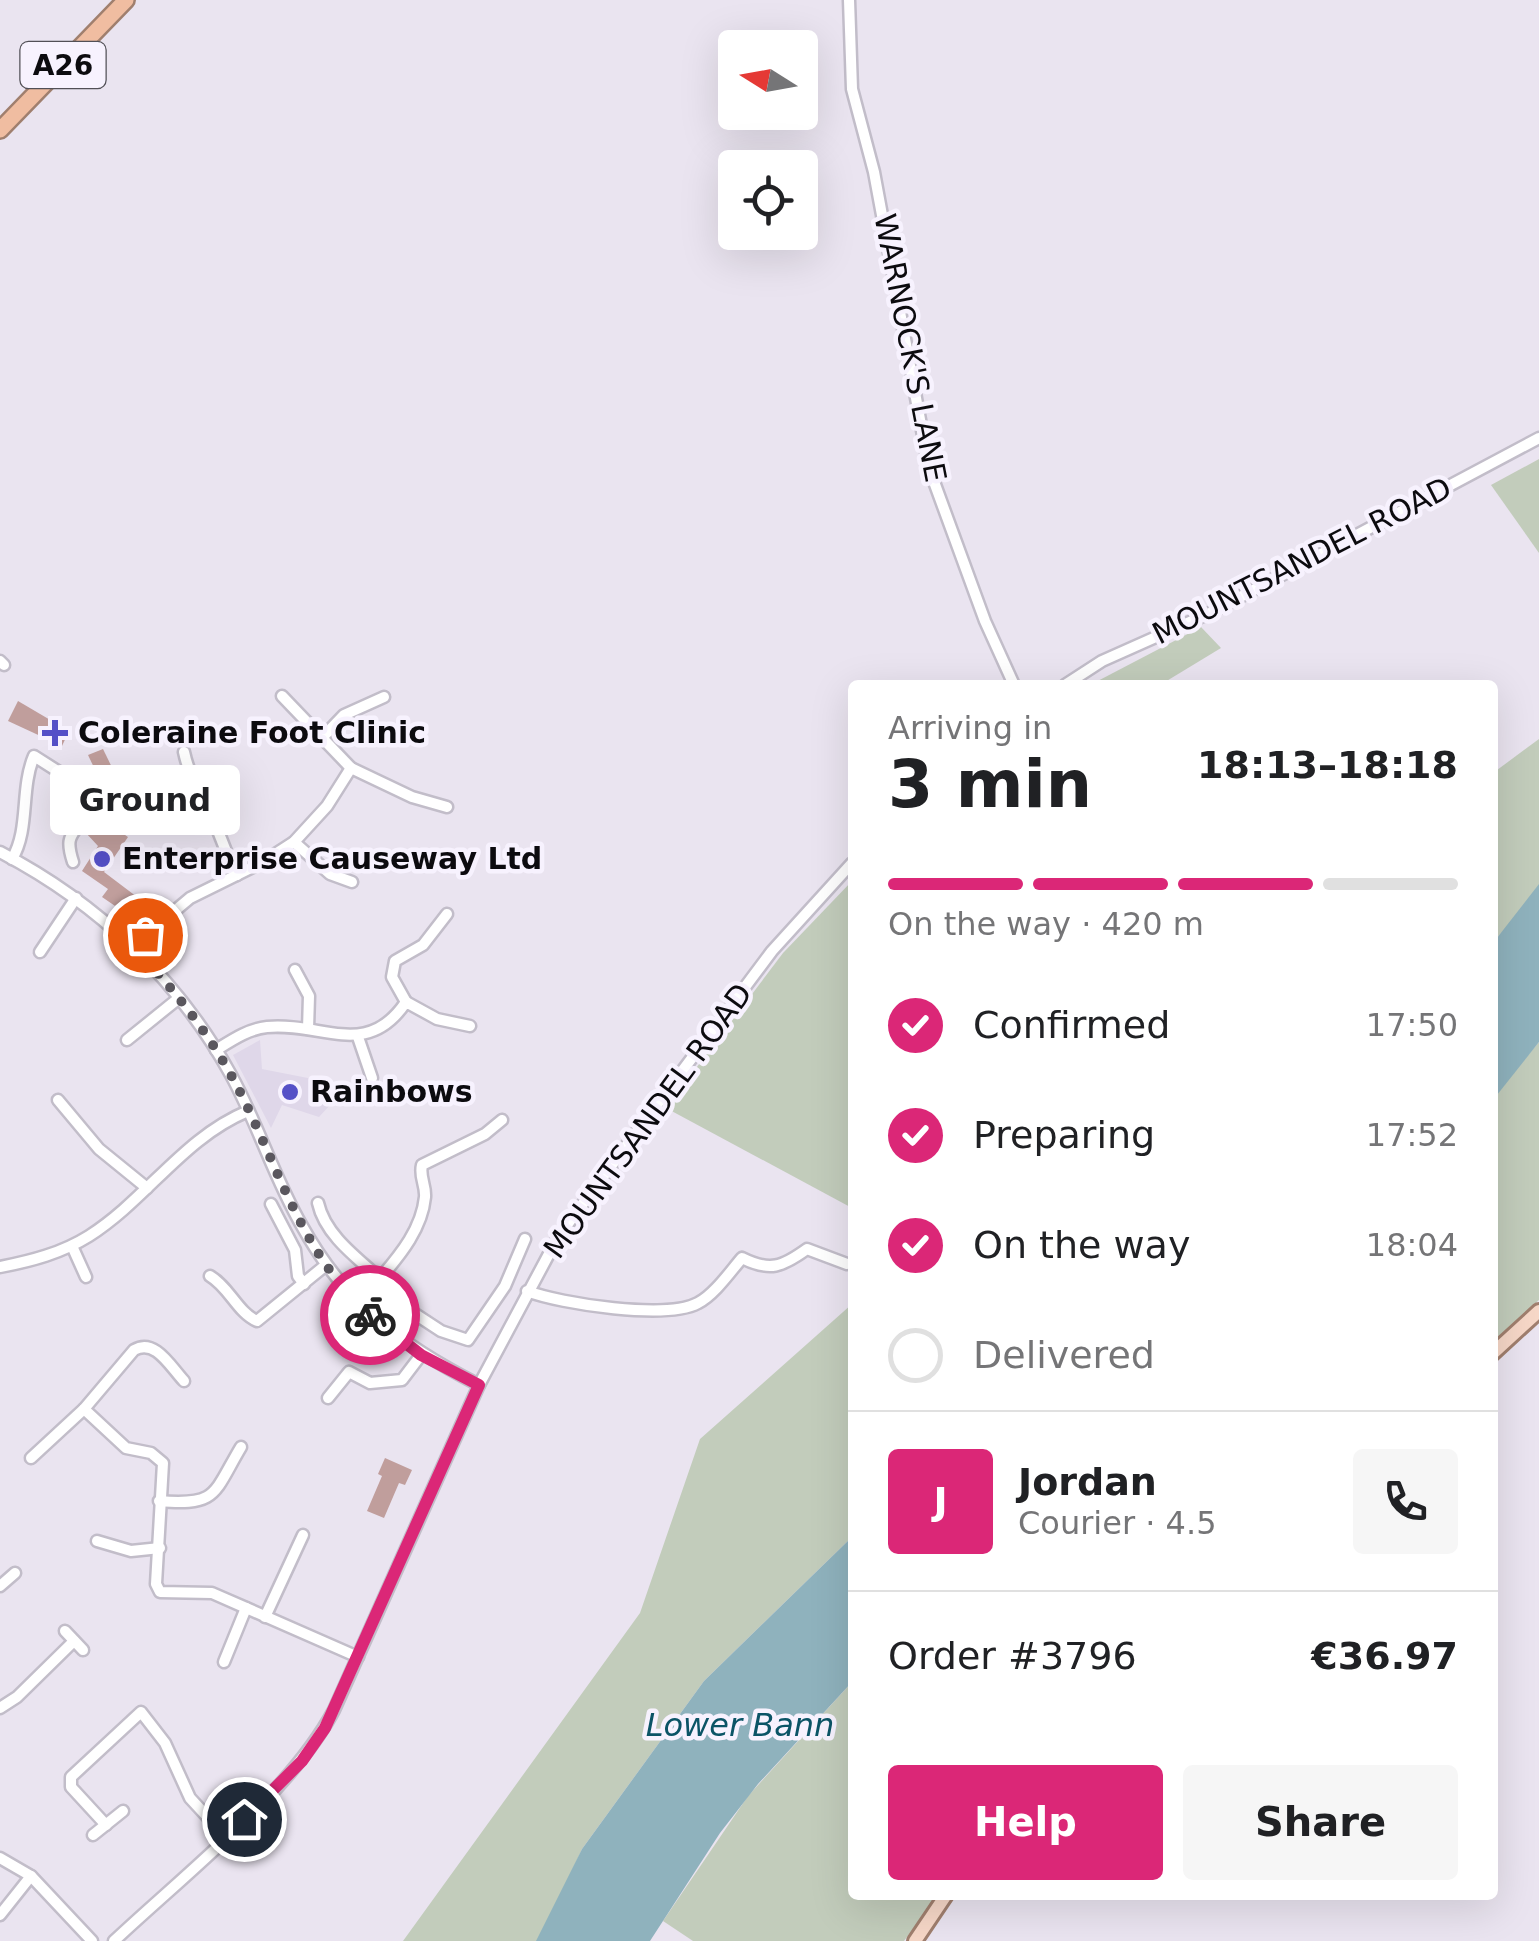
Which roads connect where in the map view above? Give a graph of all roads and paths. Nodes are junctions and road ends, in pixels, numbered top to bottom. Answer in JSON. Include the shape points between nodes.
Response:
{"nodes":[{"id":1,"x":126,"y":0,"type":"edge"},
{"id":2,"x":849,"y":0,"type":"edge"},
{"id":3,"x":0,"y":130,"type":"edge"},
{"id":4,"x":1539,"y":438,"type":"edge"},
{"id":5,"x":1012,"y":680,"type":"edge"},
{"id":6,"x":1073,"y":680,"type":"edge"},
{"id":7,"x":282,"y":696,"type":"dead end"},
{"id":8,"x":384,"y":698,"type":"dead end"},
{"id":9,"x":321,"y":739,"type":"junction"},
{"id":10,"x":184,"y":752,"type":"dead end"},
{"id":11,"x":350,"y":768,"type":"junction"},
{"id":12,"x":448,"y":807,"type":"dead end"},
{"id":13,"x":294,"y":842,"type":"junction"},
{"id":14,"x":0,"y":852,"type":"edge"},
{"id":15,"x":12,"y":859,"type":"junction"},
{"id":16,"x":73,"y":862,"type":"dead end"},
{"id":17,"x":848,"y":867,"type":"edge"},
{"id":18,"x":236,"y":875,"type":"junction"},
{"id":19,"x":352,"y":882,"type":"dead end"},
{"id":20,"x":76,"y":898,"type":"junction"},
{"id":21,"x":447,"y":914,"type":"dead end"},
{"id":22,"x":133,"y":946,"type":"junction"},
{"id":23,"x":40,"y":952,"type":"dead end"},
{"id":24,"x":295,"y":970,"type":"dead end"},
{"id":25,"x":179,"y":998,"type":"junction"},
{"id":26,"x":406,"y":1002,"type":"junction"},
{"id":27,"x":470,"y":1026,"type":"dead end"},
{"id":28,"x":308,"y":1029,"type":"junction"},
{"id":29,"x":358,"y":1037,"type":"junction"},
{"id":30,"x":127,"y":1040,"type":"dead end"},
{"id":31,"x":216,"y":1050,"type":"junction"},
{"id":32,"x":372,"y":1078,"type":"dead end"},
{"id":33,"x":58,"y":1100,"type":"dead end"},
{"id":34,"x":248,"y":1111,"type":"junction"},
{"id":35,"x":502,"y":1120,"type":"dead end"},
{"id":36,"x":147,"y":1188,"type":"junction"},
{"id":37,"x":318,"y":1203,"type":"dead end"},
{"id":38,"x":272,"y":1204,"type":"dead end"},
{"id":39,"x":525,"y":1240,"type":"dead end"},
{"id":40,"x":72,"y":1246,"type":"junction"},
{"id":41,"x":848,"y":1264,"type":"dead end"},
{"id":42,"x":326,"y":1265,"type":"junction"},
{"id":43,"x":0,"y":1267,"type":"edge"},
{"id":44,"x":210,"y":1276,"type":"dead end"},
{"id":45,"x":382,"y":1276,"type":"junction"},
{"id":46,"x":86,"y":1277,"type":"dead end"},
{"id":47,"x":304,"y":1284,"type":"junction"},
{"id":48,"x":528,"y":1291,"type":"junction"},
{"id":49,"x":1539,"y":1311,"type":"edge"},
{"id":50,"x":412,"y":1312,"type":"junction"},
{"id":51,"x":392,"y":1335,"type":"junction"},
{"id":52,"x":1498,"y":1349,"type":"edge"},
{"id":53,"x":421,"y":1355,"type":"junction"},
{"id":54,"x":184,"y":1381,"type":"dead end"},
{"id":55,"x":479,"y":1385,"type":"junction"},
{"id":56,"x":328,"y":1398,"type":"dead end"},
{"id":57,"x":84,"y":1409,"type":"junction"},
{"id":58,"x":241,"y":1447,"type":"dead end"},
{"id":59,"x":32,"y":1458,"type":"dead end"},
{"id":60,"x":159,"y":1502,"type":"junction"},
{"id":61,"x":303,"y":1536,"type":"dead end"},
{"id":62,"x":97,"y":1541,"type":"dead end"},
{"id":63,"x":160,"y":1548,"type":"junction"},
{"id":64,"x":15,"y":1572,"type":"dead end"},
{"id":65,"x":0,"y":1586,"type":"edge"},
{"id":66,"x":246,"y":1608,"type":"junction"},
{"id":67,"x":265,"y":1617,"type":"junction"},
{"id":68,"x":65,"y":1631,"type":"dead end"},
{"id":69,"x":358,"y":1657,"type":"junction"},
{"id":70,"x":224,"y":1662,"type":"dead end"},
{"id":71,"x":0,"y":1708,"type":"edge"},
{"id":72,"x":123,"y":1811,"type":"dead end"},
{"id":73,"x":106,"y":1825,"type":"junction"},
{"id":74,"x":93,"y":1836,"type":"dead end"},
{"id":75,"x":226,"y":1836,"type":"junction"},
{"id":76,"x":0,"y":1858,"type":"edge"},
{"id":77,"x":31,"y":1876,"type":"junction"},
{"id":78,"x":943,"y":1900,"type":"edge"},
{"id":79,"x":0,"y":1915,"type":"edge"},
{"id":80,"x":92,"y":1941,"type":"edge"},
{"id":81,"x":114,"y":1941,"type":"edge"},
{"id":82,"x":915,"y":1941,"type":"edge"}],
"edges":[{"from":1,"to":3,"type":"highway","number":"A26"},
{"from":2,"to":5,"type":"street","name":"WARNOCK'S LANE","via":[[852,89],[874,172],[929,468]]},
{"from":4,"to":6,"type":"street","name":"MOUNTSANDEL ROAD"},
{"from":7,"to":9,"type":"street"},
{"from":8,"to":9,"type":"street","via":[[344,715]]},
{"from":9,"to":11,"type":"street"},
{"from":10,"to":18,"type":"street","via":[[189,778]]},
{"from":11,"to":12,"type":"street"},
{"from":11,"to":13,"type":"street"},
{"from":13,"to":18,"type":"street"},
{"from":13,"to":19,"type":"street","via":[[330,874]]},
{"from":14,"to":15,"type":"street"},
{"from":15,"to":16,"type":"street","via":[[34,756],[82,786],[84,813],[68,844]]},
{"from":15,"to":20,"type":"street"},
{"from":17,"to":48,"type":"street","name":"MOUNTSANDEL ROAD","via":[[772,951],[558,1237]]},
{"from":18,"to":22,"type":"street","via":[[190,898]]},
{"from":20,"to":22,"type":"street"},
{"from":20,"to":23,"type":"street"},
{"from":21,"to":26,"type":"street","via":[[422,945],[395,961],[392,977]]},
{"from":22,"to":25,"type":"street"},
{"from":24,"to":28,"type":"street","via":[[310,996]]},
{"from":25,"to":30,"type":"street"},
{"from":25,"to":31,"type":"street"},
{"from":26,"to":27,"type":"street","via":[[437,1019]]},
{"from":26,"to":29,"type":"street","via":[[377,1032]]},
{"from":28,"to":29,"type":"street"},
{"from":28,"to":31,"type":"street","via":[[255,1030]]},
{"from":29,"to":32,"type":"street"},
{"from":31,"to":34,"type":"street"},
{"from":33,"to":36,"type":"street","via":[[99,1149]]},
{"from":34,"to":36,"type":"street","via":[[194,1141]]},
{"from":34,"to":42,"type":"street"},
{"from":35,"to":45,"type":"street","via":[[422,1166],[425,1199],[416,1226]]},
{"from":36,"to":40,"type":"street"},
{"from":37,"to":45,"type":"street","via":[[326,1225]]},
{"from":38,"to":47,"type":"street"},
{"from":39,"to":50,"type":"street","via":[[506,1286],[468,1340]]},
{"from":40,"to":43,"type":"street"},
{"from":40,"to":46,"type":"street"},
{"from":41,"to":48,"type":"street","via":[[807,1249],[781,1268],[760,1268],[742,1258],[701,1302],[677,1311],[576,1305]]},
{"from":42,"to":47,"type":"street"},
{"from":42,"to":51,"type":"street"},
{"from":44,"to":47,"type":"street","via":[[257,1321]]},
{"from":45,"to":50,"type":"street"},
{"from":48,"to":55,"type":"street","name":"MOUNTSANDEL ROAD"},
{"from":49,"to":52,"type":"main road"},
{"from":50,"to":51,"type":"street"},
{"from":51,"to":53,"type":"street"},
{"from":53,"to":55,"type":"street"},
{"from":53,"to":56,"type":"street","via":[[402,1380],[370,1383],[343,1374]]},
{"from":54,"to":57,"type":"street","via":[[152,1346],[142,1345]]},
{"from":55,"to":69,"type":"street","name":"MOUNTSANDEL ROAD"},
{"from":57,"to":59,"type":"street"},
{"from":57,"to":60,"type":"street","via":[[126,1448],[159,1456]]},
{"from":58,"to":60,"type":"street","via":[[207,1499]]},
{"from":60,"to":63,"type":"street"},
{"from":61,"to":67,"type":"street"},
{"from":62,"to":63,"type":"street","via":[[131,1552]]},
{"from":63,"to":66,"type":"street","via":[[160,1592],[200,1591]]},
{"from":64,"to":65,"type":"street"},
{"from":66,"to":67,"type":"street"},
{"from":66,"to":70,"type":"street"},
{"from":67,"to":69,"type":"street"},
{"from":68,"to":71,"type":"street","via":[[79,1645]]},
{"from":69,"to":75,"type":"street","name":"MOUNTSANDEL ROAD","via":[[316,1743]]},
{"from":72,"to":73,"type":"street"},
{"from":73,"to":74,"type":"street"},
{"from":73,"to":75,"type":"street","via":[[71,1786],[71,1777],[141,1712],[165,1744],[190,1798]]},
{"from":75,"to":81,"type":"street","name":"MOUNTSANDEL ROAD"},
{"from":76,"to":77,"type":"street"},
{"from":77,"to":79,"type":"street"},
{"from":77,"to":80,"type":"street"},
{"from":78,"to":82,"type":"main road"}]}
